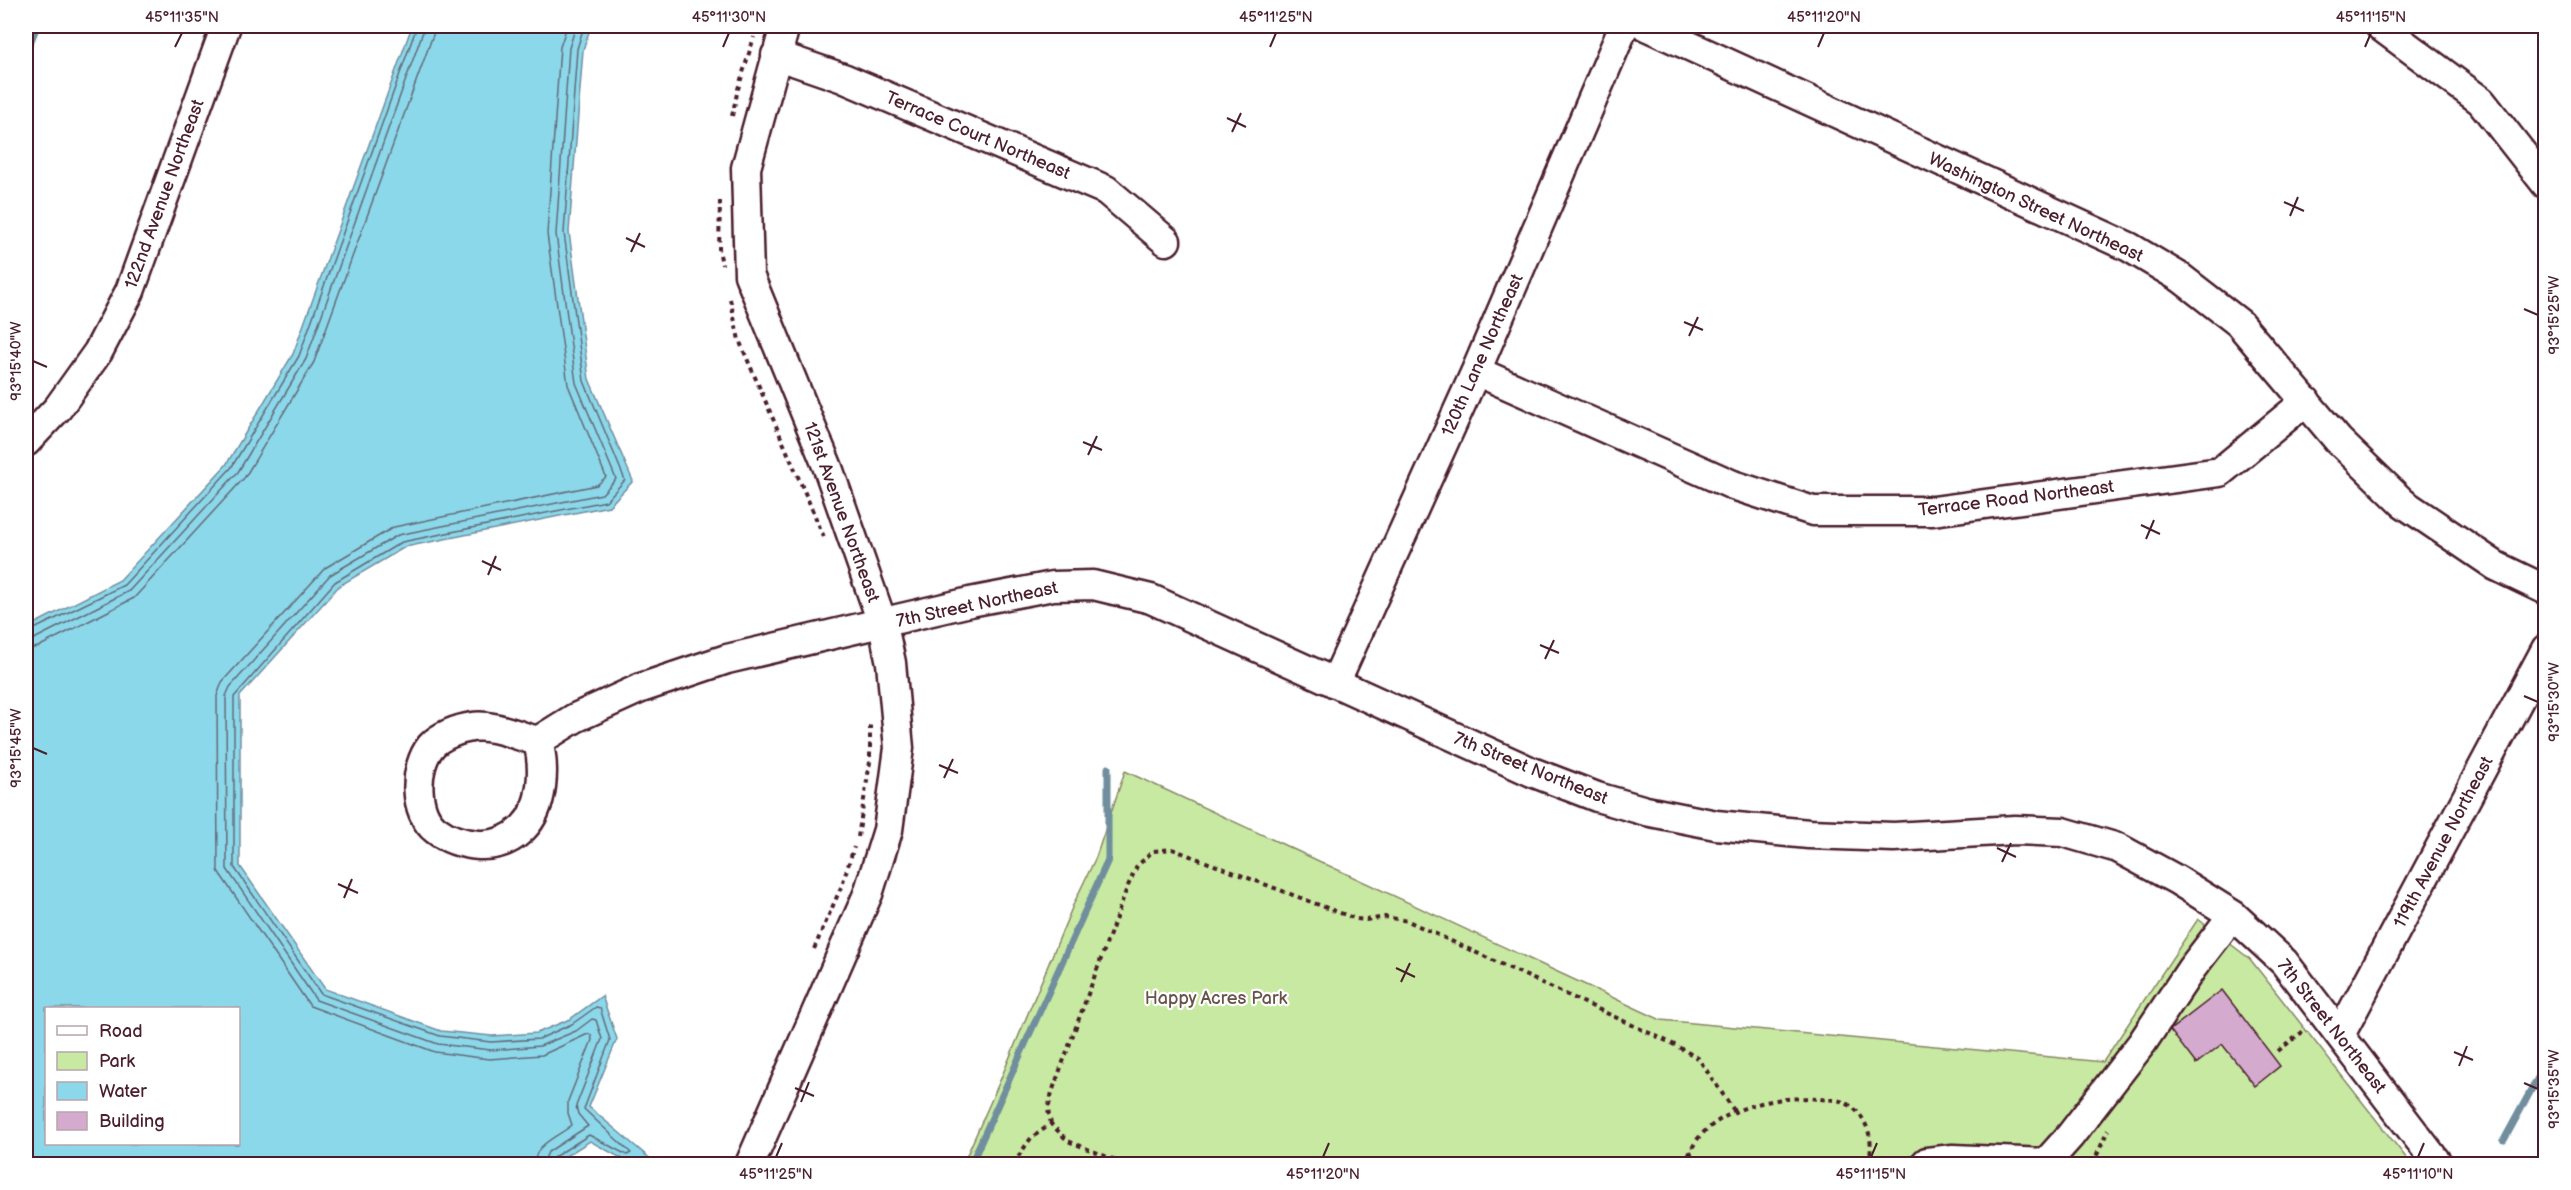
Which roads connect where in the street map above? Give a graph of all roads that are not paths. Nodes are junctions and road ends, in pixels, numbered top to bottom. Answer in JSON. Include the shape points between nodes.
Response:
{"nodes":[{"id":1,"x":226,"y":26,"type":"edge"},
{"id":2,"x":785,"y":26,"type":"edge"},
{"id":3,"x":1624,"y":26,"type":"edge"},
{"id":4,"x":1646,"y":26,"type":"edge"},
{"id":5,"x":2380,"y":26,"type":"edge"},
{"id":6,"x":776,"y":55,"type":"junction"},
{"id":7,"x":2546,"y":184,"type":"edge"},
{"id":8,"x":1166,"y":241,"type":"dead end"},
{"id":9,"x":1476,"y":371,"type":"junction"},
{"id":10,"x":2306,"y":401,"type":"junction"},
{"id":11,"x":26,"y":442,"type":"edge"},
{"id":12,"x":2546,"y":590,"type":"edge"},
{"id":13,"x":883,"y":625,"type":"junction"},
{"id":14,"x":2546,"y":648,"type":"edge"},
{"id":15,"x":1335,"y":683,"type":"junction"},
{"id":16,"x":538,"y":741,"type":"junction"},
{"id":17,"x":2233,"y":915,"type":"junction"},
{"id":18,"x":2332,"y":1025,"type":"junction"},
{"id":19,"x":1987,"y":1163,"type":"edge"},
{"id":20,"x":750,"y":1164,"type":"edge"},
{"id":21,"x":1925,"y":1164,"type":"edge"},
{"id":22,"x":2045,"y":1164,"type":"edge"},
{"id":23,"x":2438,"y":1164,"type":"edge"}],
"edges":[{"from":1,"to":11,"type":"street","name":"122nd Avenue Northeast","via":[[130,291],[98,352],[58,408]]},
{"from":2,"to":6,"type":"street","name":"121st Avenue Northeast"},
{"from":3,"to":9,"type":"street","name":"120th Lane Northeast"},
{"from":4,"to":10,"type":"street","name":"Washington Street Northeast","via":[[2129,247],[2181,278],[2239,323]]},
{"from":5,"to":7,"type":"street","via":[[2481,101]]},
{"from":6,"to":8,"type":"street","name":"Terrace Court Northeast","via":[[843,78],[1106,190]]},
{"from":6,"to":13,"type":"street","name":"121st Avenue Northeast","via":[[746,168],[749,275],[828,468]]},
{"from":9,"to":10,"type":"street","name":"Terrace Road Northeast","via":[[1733,485],[1813,511],[1933,511],[2220,472]]},
{"from":9,"to":15,"type":"street","name":"120th Lane Northeast"},
{"from":10,"to":12,"type":"street","name":"Washington Street Northeast","via":[[2338,440],[2403,502],[2496,566]]},
{"from":13,"to":15,"type":"street","name":"7th Street Northeast","via":[[1053,586],[1093,585],[1151,599]]},
{"from":13,"to":16,"type":"street","name":"7th Street Northeast","via":[[727,659],[641,688],[575,718]]},
{"from":13,"to":20,"type":"street","name":"121st Avenue Northeast","via":[[891,663],[899,748],[888,830],[868,894]]},
{"from":14,"to":18,"type":"street","name":"119th Avenue Northeast"},
{"from":15,"to":17,"type":"street","name":"7th Street Northeast","via":[[1532,772],[1646,811],[1716,825],[1809,834],[1894,837],[2015,830],[2063,832],[2118,848]]},
{"from":16,"to":16,"type":"street","via":[[495,728],[472,727],[447,735],[431,746],[422,763],[420,806],[435,830],[460,844],[485,845],[508,841],[526,826],[536,807],[543,758]]},
{"from":17,"to":18,"type":"street","name":"7th Street Northeast","via":[[2284,962]]},
{"from":17,"to":22,"type":"street","via":[[2142,1043]]},
{"from":18,"to":23,"type":"street","name":"7th Street Northeast"},
{"from":19,"to":21,"type":"street","via":[[1953,1159]]},
{"from":19,"to":22,"type":"street"}]}
